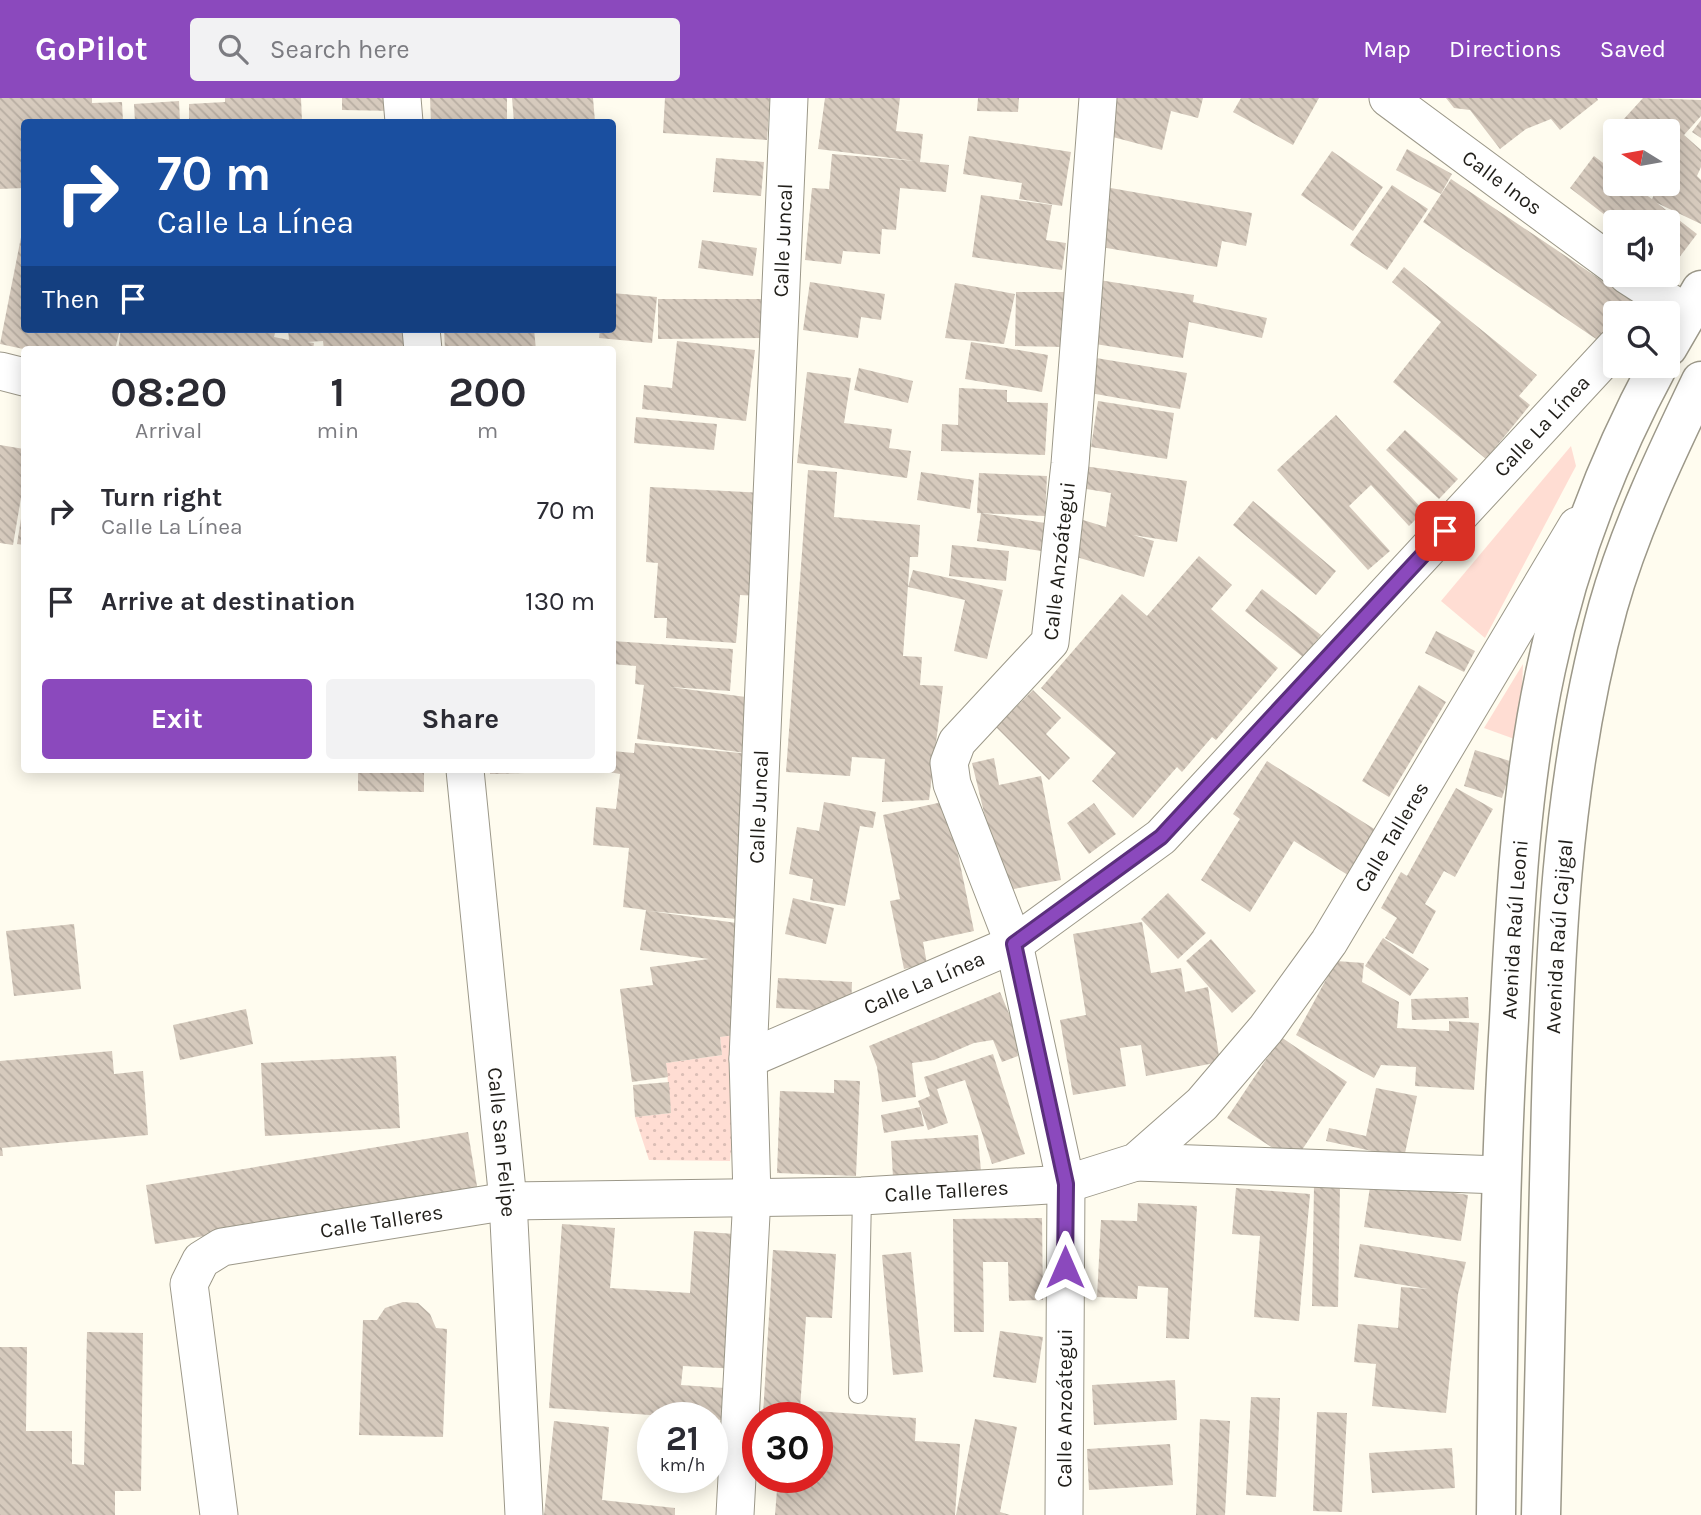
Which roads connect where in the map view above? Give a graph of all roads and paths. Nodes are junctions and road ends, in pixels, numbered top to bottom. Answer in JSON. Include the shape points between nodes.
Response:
{"nodes":[{"id":1,"x":402,"y":98,"type":"edge"},
{"id":2,"x":789,"y":98,"type":"edge"},
{"id":3,"x":1098,"y":98,"type":"edge"},
{"id":4,"x":1388,"y":98,"type":"edge"},
{"id":5,"x":404,"y":119,"type":"edge"},
{"id":6,"x":1603,"y":257,"type":"edge"},
{"id":7,"x":1647,"y":287,"type":"edge"},
{"id":8,"x":1671,"y":301,"type":"edge"},
{"id":9,"x":1603,"y":360,"type":"edge"},
{"id":10,"x":0,"y":371,"type":"edge"},
{"id":11,"x":21,"y":376,"type":"edge"},
{"id":12,"x":1652,"y":378,"type":"edge"},
{"id":13,"x":1701,"y":381,"type":"edge"},
{"id":14,"x":1599,"y":489,"type":"junction"},
{"id":15,"x":465,"y":773,"type":"edge"},
{"id":16,"x":1014,"y":944,"type":"junction"},
{"id":17,"x":748,"y":1059,"type":"junction"},
{"id":18,"x":1136,"y":1162,"type":"junction"},
{"id":19,"x":1500,"y":1175,"type":"junction"},
{"id":20,"x":1066,"y":1184,"type":"junction"},
{"id":21,"x":752,"y":1196,"type":"junction"},
{"id":22,"x":862,"y":1196,"type":"junction"},
{"id":23,"x":508,"y":1201,"type":"junction"},
{"id":24,"x":858,"y":1394,"type":"dead end"},
{"id":25,"x":219,"y":1515,"type":"edge"},
{"id":26,"x":524,"y":1515,"type":"edge"},
{"id":27,"x":735,"y":1515,"type":"edge"},
{"id":28,"x":1064,"y":1515,"type":"edge"},
{"id":29,"x":1496,"y":1515,"type":"edge"},
{"id":30,"x":1541,"y":1515,"type":"edge"}],
"edges":[{"from":1,"to":5,"type":"street"},
{"from":2,"to":17,"type":"street","name":"Calle Juncal"},
{"from":3,"to":16,"type":"street","name":"Calle Anzoátegui","via":[[1070,464],[1050,642],[957,742],[949,763],[952,784]]},
{"from":4,"to":6,"type":"street","name":"Calle Inos"},
{"from":7,"to":8,"type":"street"},
{"from":9,"to":16,"type":"street","name":"Calle La Línea","via":[[1161,837]]},
{"from":10,"to":11,"type":"street"},
{"from":12,"to":14,"type":"main road","name":"Avenida Raúl Leoni"},
{"from":13,"to":30,"type":"main road","name":"Avenida Raúl Cajigal","via":[[1657,472],[1609,605],[1585,706],[1565,829],[1553,994]]},
{"from":14,"to":18,"type":"street","name":"Calle Talleres","via":[[1329,942],[1266,1029],[1202,1104]]},
{"from":14,"to":19,"type":"main road","name":"Avenida Raúl Leoni","via":[[1572,568],[1546,669],[1527,793]]},
{"from":15,"to":23,"type":"street","name":"Calle San Felipe"},
{"from":16,"to":17,"type":"street","name":"Calle La Línea"},
{"from":16,"to":20,"type":"street","name":"Calle Anzoátegui"},
{"from":17,"to":21,"type":"street","name":"Calle Juncal"},
{"from":18,"to":19,"type":"street"},
{"from":18,"to":20,"type":"street","name":"Calle Talleres"},
{"from":19,"to":29,"type":"main road","name":"Avenida Raúl Leoni"},
{"from":20,"to":22,"type":"street","name":"Calle Talleres"},
{"from":20,"to":28,"type":"street","name":"Calle Anzoátegui"},
{"from":21,"to":22,"type":"street","name":"Calle Talleres"},
{"from":21,"to":23,"type":"street","name":"Calle Talleres"},
{"from":21,"to":27,"type":"street","name":"Calle Juncal"},
{"from":22,"to":24,"type":"lane"},
{"from":23,"to":25,"type":"street","name":"Calle Talleres","via":[[222,1247],[201,1260],[189,1284]]},
{"from":23,"to":26,"type":"street","name":"Calle San Felipe"}]}
